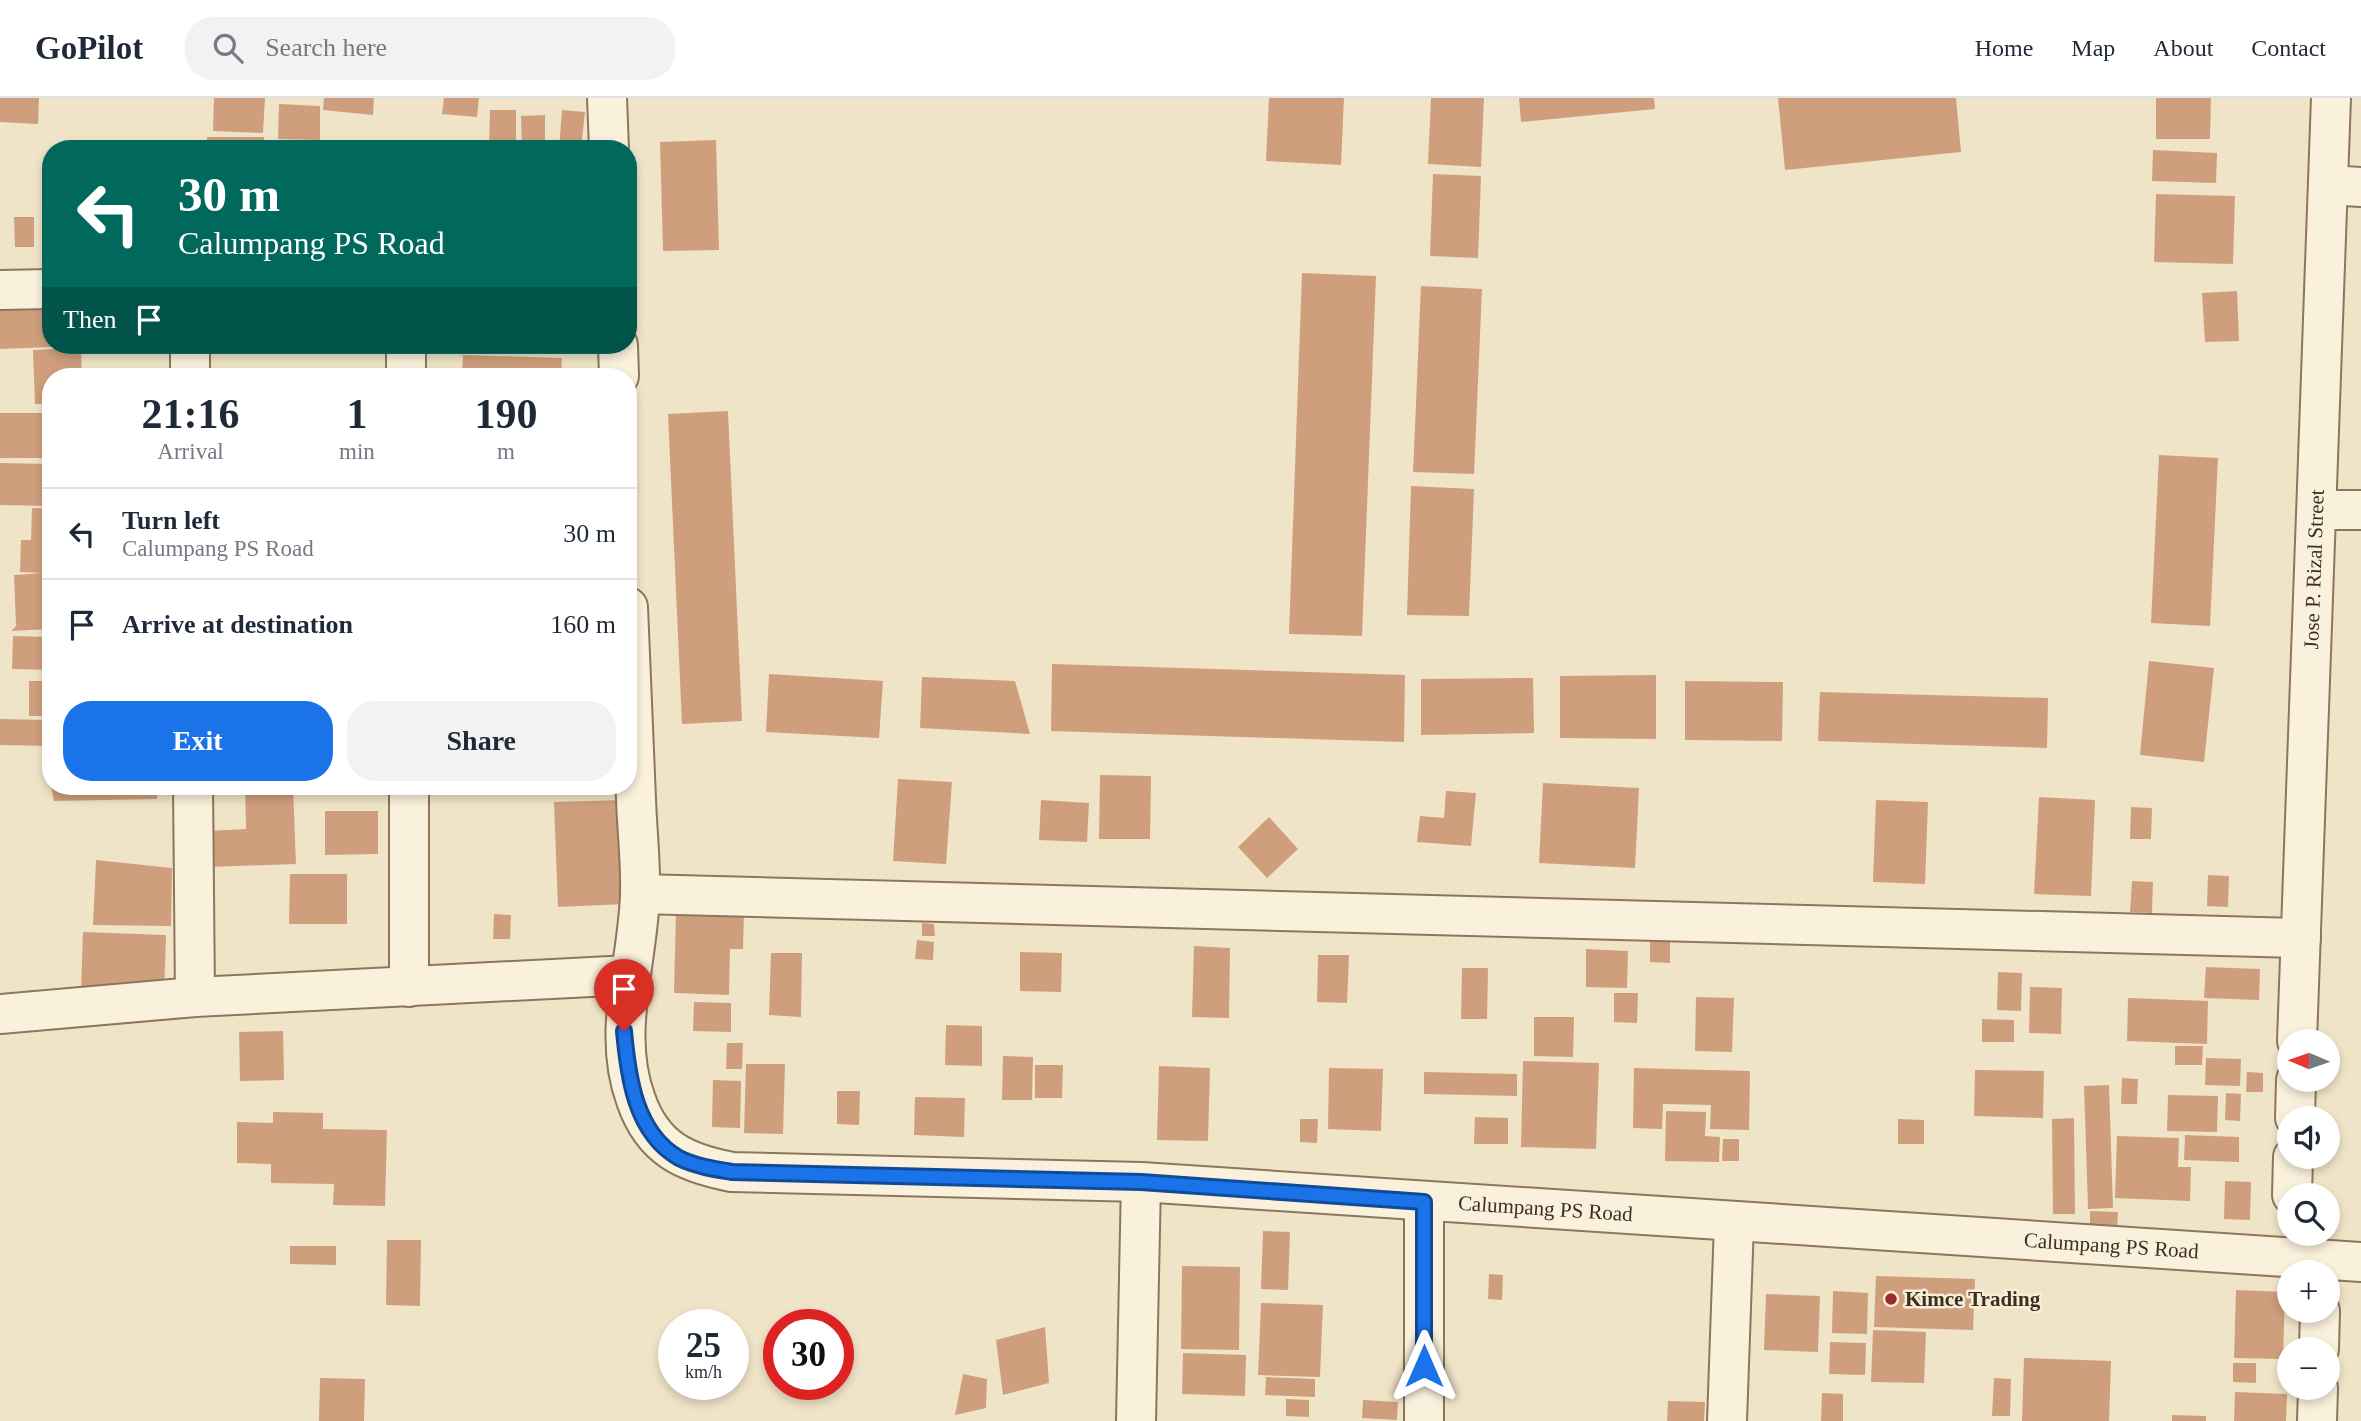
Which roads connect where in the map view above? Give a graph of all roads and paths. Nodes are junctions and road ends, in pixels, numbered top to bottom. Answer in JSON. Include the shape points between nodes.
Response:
{"nodes":[{"id":1,"x":607,"y":98,"type":"edge"},
{"id":2,"x":2331,"y":98,"type":"edge"},
{"id":3,"x":609,"y":140,"type":"edge"},
{"id":4,"x":2344,"y":186,"type":"edge"},
{"id":5,"x":42,"y":289,"type":"edge"},
{"id":6,"x":0,"y":290,"type":"edge"},
{"id":7,"x":2317,"y":510,"type":"junction"},
{"id":8,"x":2361,"y":510,"type":"edge"},
{"id":9,"x":193,"y":795,"type":"edge"},
{"id":10,"x":409,"y":795,"type":"edge"},
{"id":11,"x":636,"y":795,"type":"edge"},
{"id":12,"x":640,"y":894,"type":"junction"},
{"id":13,"x":2301,"y":938,"type":"junction"},
{"id":14,"x":630,"y":975,"type":"junction"},
{"id":15,"x":409,"y":987,"type":"junction"},
{"id":16,"x":195,"y":997,"type":"junction"},
{"id":17,"x":0,"y":1014,"type":"edge"},
{"id":18,"x":2297,"y":1029,"type":"edge"},
{"id":19,"x":1141,"y":1182,"type":"junction"},
{"id":20,"x":1424,"y":1202,"type":"junction"},
{"id":21,"x":1734,"y":1223,"type":"junction"},
{"id":22,"x":2306,"y":1256,"type":"edge"},
{"id":23,"x":2361,"y":1262,"type":"edge"},
{"id":24,"x":2318,"y":1400,"type":"edge"},
{"id":25,"x":1136,"y":1421,"type":"edge"},
{"id":26,"x":1424,"y":1421,"type":"edge"},
{"id":27,"x":1727,"y":1421,"type":"edge"},
{"id":28,"x":2317,"y":1421,"type":"edge"}],
"edges":[{"from":1,"to":3,"type":"street"},
{"from":2,"to":4,"type":"street","name":"Jose P. Rizal Street"},
{"from":4,"to":7,"type":"street","name":"Jose P. Rizal Street"},
{"from":5,"to":6,"type":"street"},
{"from":7,"to":8,"type":"street"},
{"from":7,"to":13,"type":"street","name":"Jose P. Rizal Street"},
{"from":9,"to":16,"type":"street"},
{"from":10,"to":15,"type":"street"},
{"from":11,"to":12,"type":"street","name":"Calumpang PS Road"},
{"from":12,"to":13,"type":"street"},
{"from":12,"to":14,"type":"street","name":"Calumpang PS Road"},
{"from":13,"to":18,"type":"street","name":"Jose P. Rizal Street"},
{"from":14,"to":15,"type":"street"},
{"from":14,"to":19,"type":"street","name":"Calumpang PS Road","via":[[624,1031],[628,1073],[643,1116],[657,1138],[678,1157],[732,1172]]},
{"from":15,"to":16,"type":"street"},
{"from":16,"to":17,"type":"street"},
{"from":19,"to":20,"type":"street","name":"Calumpang PS Road"},
{"from":19,"to":25,"type":"street"},
{"from":20,"to":21,"type":"street","name":"Calumpang PS Road"},
{"from":20,"to":26,"type":"street"},
{"from":21,"to":22,"type":"street","name":"Calumpang PS Road"},
{"from":21,"to":27,"type":"street"},
{"from":22,"to":23,"type":"street","name":"Calumpang PS Road"},
{"from":24,"to":28,"type":"street"}]}
